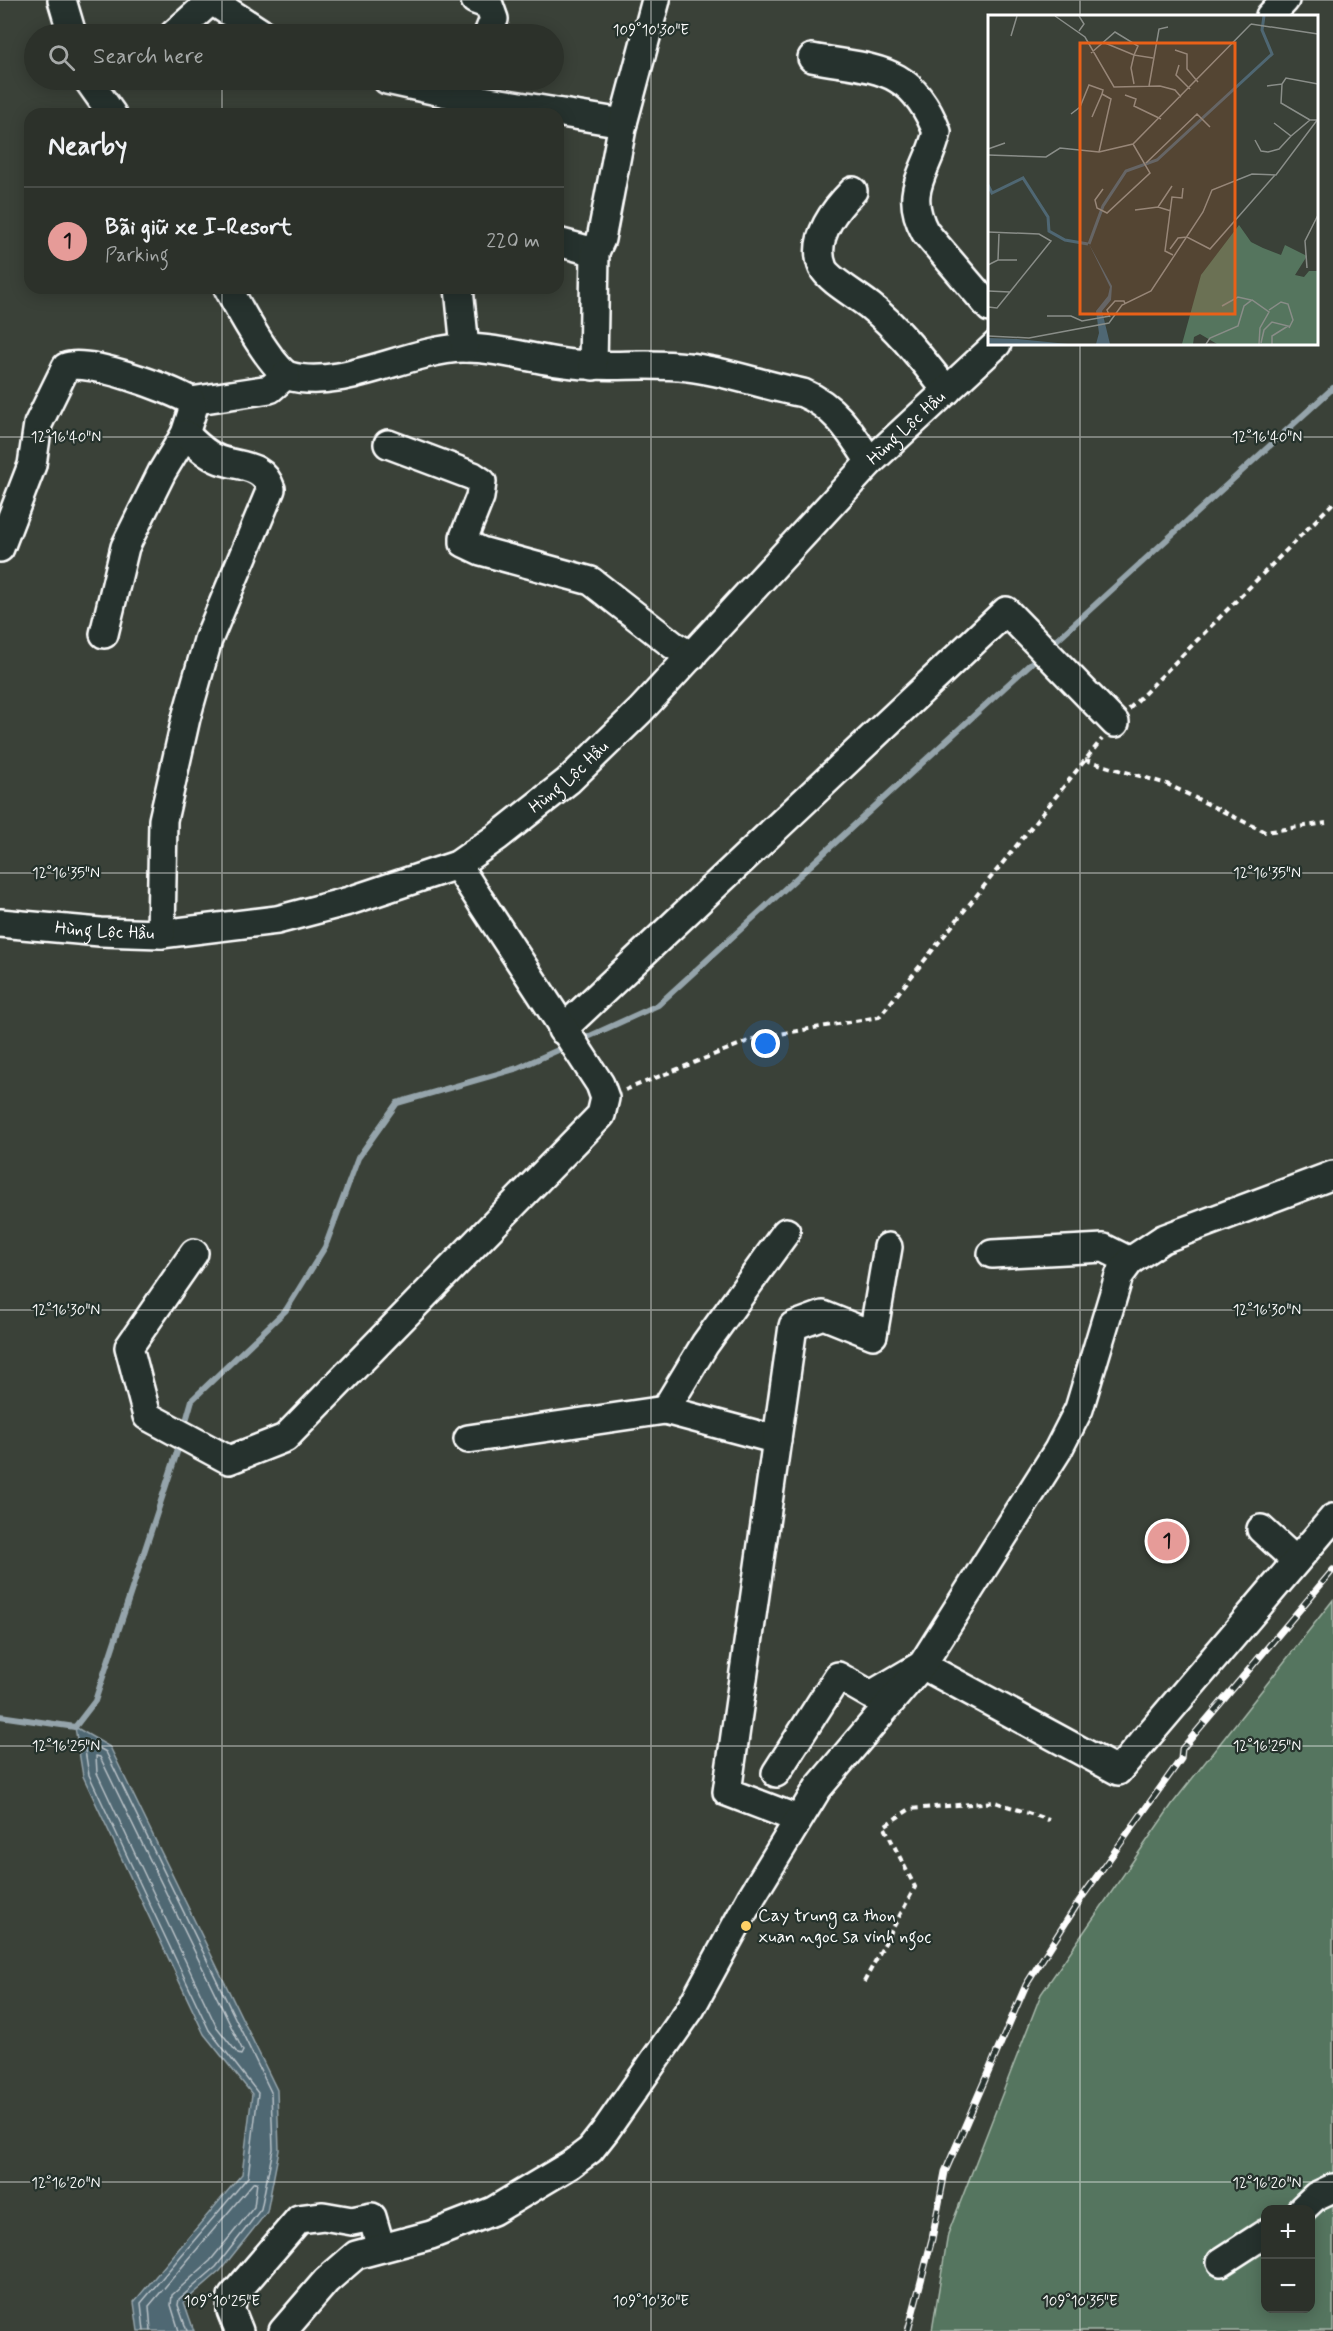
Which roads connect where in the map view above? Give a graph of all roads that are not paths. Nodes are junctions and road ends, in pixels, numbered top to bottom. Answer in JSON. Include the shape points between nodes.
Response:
{"nodes":[{"id":1,"x":62,"y":0,"type":"edge"},
{"id":2,"x":212,"y":0,"type":"edge"},
{"id":3,"x":475,"y":0,"type":"edge"},
{"id":4,"x":656,"y":0,"type":"edge"},
{"id":5,"x":1285,"y":0,"type":"edge"},
{"id":6,"x":1271,"y":15,"type":"edge"},
{"id":7,"x":69,"y":24,"type":"edge"},
{"id":8,"x":185,"y":24,"type":"edge"},
{"id":9,"x":248,"y":24,"type":"edge"},
{"id":10,"x":492,"y":24,"type":"edge"},
{"id":11,"x":812,"y":58,"type":"dead end"},
{"id":12,"x":99,"y":90,"type":"edge"},
{"id":13,"x":433,"y":90,"type":"edge"},
{"id":14,"x":466,"y":97,"type":"edge"},
{"id":15,"x":109,"y":108,"type":"edge"},
{"id":16,"x":532,"y":108,"type":"edge"},
{"id":17,"x":564,"y":113,"type":"edge"},
{"id":18,"x":623,"y":123,"type":"junction"},
{"id":19,"x":853,"y":191,"type":"dead end"},
{"id":20,"x":564,"y":244,"type":"edge"},
{"id":21,"x":595,"y":252,"type":"junction"},
{"id":22,"x":232,"y":294,"type":"edge"},
{"id":23,"x":460,"y":294,"type":"edge"},
{"id":24,"x":988,"y":306,"type":"edge"},
{"id":25,"x":996,"y":345,"type":"edge"},
{"id":26,"x":465,"y":348,"type":"junction"},
{"id":27,"x":593,"y":366,"type":"junction"},
{"id":28,"x":286,"y":375,"type":"junction"},
{"id":29,"x":948,"y":391,"type":"junction"},
{"id":30,"x":191,"y":400,"type":"junction"},
{"id":31,"x":185,"y":434,"type":"junction"},
{"id":32,"x":388,"y":444,"type":"dead end"},
{"id":33,"x":870,"y":462,"type":"junction"},
{"id":34,"x":0,"y":548,"type":"edge"},
{"id":35,"x":104,"y":634,"type":"dead end"},
{"id":36,"x":692,"y":656,"type":"junction"},
{"id":37,"x":1115,"y":723,"type":"road end"},
{"id":38,"x":457,"y":865,"type":"junction"},
{"id":39,"x":0,"y":923,"type":"edge"},
{"id":40,"x":161,"y":934,"type":"junction"},
{"id":41,"x":562,"y":1030,"type":"junction"},
{"id":42,"x":1333,"y":1175,"type":"edge"},
{"id":43,"x":786,"y":1232,"type":"dead end"},
{"id":44,"x":888,"y":1247,"type":"dead end"},
{"id":45,"x":194,"y":1253,"type":"dead end"},
{"id":46,"x":992,"y":1254,"type":"dead end"},
{"id":47,"x":1130,"y":1261,"type":"junction"},
{"id":48,"x":665,"y":1410,"type":"junction"},
{"id":49,"x":468,"y":1439,"type":"dead end"},
{"id":50,"x":777,"y":1440,"type":"junction"},
{"id":51,"x":1333,"y":1518,"type":"edge"},
{"id":52,"x":1261,"y":1529,"type":"dead end"},
{"id":53,"x":1296,"y":1561,"type":"junction"},
{"id":54,"x":922,"y":1665,"type":"junction"},
{"id":55,"x":776,"y":1773,"type":"dead end"},
{"id":56,"x":798,"y":1819,"type":"junction"},
{"id":57,"x":1333,"y":2188,"type":"edge"},
{"id":58,"x":1306,"y":2205,"type":"edge"},
{"id":59,"x":1261,"y":2236,"type":"edge"},
{"id":60,"x":381,"y":2248,"type":"junction"},
{"id":61,"x":1221,"y":2262,"type":"dead end"},
{"id":62,"x":239,"y":2331,"type":"edge"},
{"id":63,"x":283,"y":2331,"type":"edge"}],
"edges":[{"from":1,"to":7,"type":"street"},
{"from":2,"to":8,"type":"street"},
{"from":2,"to":9,"type":"street"},
{"from":3,"to":10,"type":"street","via":[[489,5]]},
{"from":4,"to":18,"type":"street"},
{"from":5,"to":6,"type":"street"},
{"from":11,"to":24,"type":"street","via":[[887,72],[920,96],[937,132],[918,179],[914,201],[918,220]]},
{"from":12,"to":15,"type":"street"},
{"from":13,"to":14,"type":"street"},
{"from":14,"to":16,"type":"street"},
{"from":17,"to":18,"type":"street"},
{"from":18,"to":21,"type":"street","via":[[601,239]]},
{"from":19,"to":29,"type":"street","via":[[834,213],[821,241],[824,271],[882,316]]},
{"from":20,"to":21,"type":"street"},
{"from":21,"to":27,"type":"street"},
{"from":22,"to":28,"type":"street","via":[[267,353]]},
{"from":23,"to":26,"type":"street"},
{"from":25,"to":29,"type":"street","name":"Hùng Lộc Hầu"},
{"from":26,"to":27,"type":"street"},
{"from":26,"to":28,"type":"street","via":[[410,356],[351,375],[304,380]]},
{"from":27,"to":33,"type":"street","via":[[688,367],[803,393],[832,409]]},
{"from":28,"to":30,"type":"street","via":[[270,389]]},
{"from":29,"to":33,"type":"street","name":"Hùng Lộc Hầu"},
{"from":30,"to":31,"type":"street","via":[[194,409]]},
{"from":30,"to":34,"type":"street","via":[[174,391],[85,364],[66,367],[38,423],[32,465]]},
{"from":31,"to":35,"type":"street","via":[[130,536]]},
{"from":31,"to":40,"type":"street","via":[[204,452],[220,460],[256,468],[268,479],[271,489],[222,604],[186,718],[163,820]]},
{"from":32,"to":36,"type":"street","via":[[482,482],[465,543],[481,551],[591,581]]},
{"from":33,"to":36,"type":"street","name":"Hùng Lộc Hầu"},
{"from":36,"to":38,"type":"street","name":"Hùng Lộc Hầu","via":[[568,781]]},
{"from":37,"to":41,"type":"street","via":[[1006,611]]},
{"from":38,"to":40,"type":"street","name":"Hùng Lộc Hầu","via":[[349,902],[277,920]]},
{"from":38,"to":41,"type":"street"},
{"from":39,"to":40,"type":"street","name":"Hùng Lộc Hầu"},
{"from":41,"to":45,"type":"street","via":[[602,1091],[601,1115],[285,1438],[229,1460],[147,1416],[129,1347]]},
{"from":42,"to":47,"type":"street","via":[[1163,1239]]},
{"from":43,"to":48,"type":"street","via":[[705,1344]]},
{"from":44,"to":50,"type":"street","via":[[873,1335],[823,1315],[793,1326]]},
{"from":46,"to":47,"type":"street","via":[[1104,1248]]},
{"from":47,"to":54,"type":"street","via":[[1119,1276],[1079,1409],[1058,1450]]},
{"from":48,"to":49,"type":"street"},
{"from":48,"to":50,"type":"street"},
{"from":50,"to":56,"type":"street","via":[[727,1792]]},
{"from":51,"to":53,"type":"street"},
{"from":52,"to":53,"type":"street"},
{"from":53,"to":54,"type":"street","via":[[1118,1771]]},
{"from":54,"to":55,"type":"street","via":[[872,1695],[838,1676]]},
{"from":54,"to":56,"type":"street","via":[[818,1788]]},
{"from":56,"to":60,"type":"street","via":[[691,2008],[590,2150],[555,2176],[493,2211],[431,2235]]},
{"from":57,"to":58,"type":"street"},
{"from":59,"to":61,"type":"street"},
{"from":60,"to":62,"type":"street","via":[[372,2217],[352,2221],[323,2216],[299,2219],[232,2297],[231,2311]]},
{"from":60,"to":63,"type":"street","via":[[356,2255],[326,2281]]}]}
